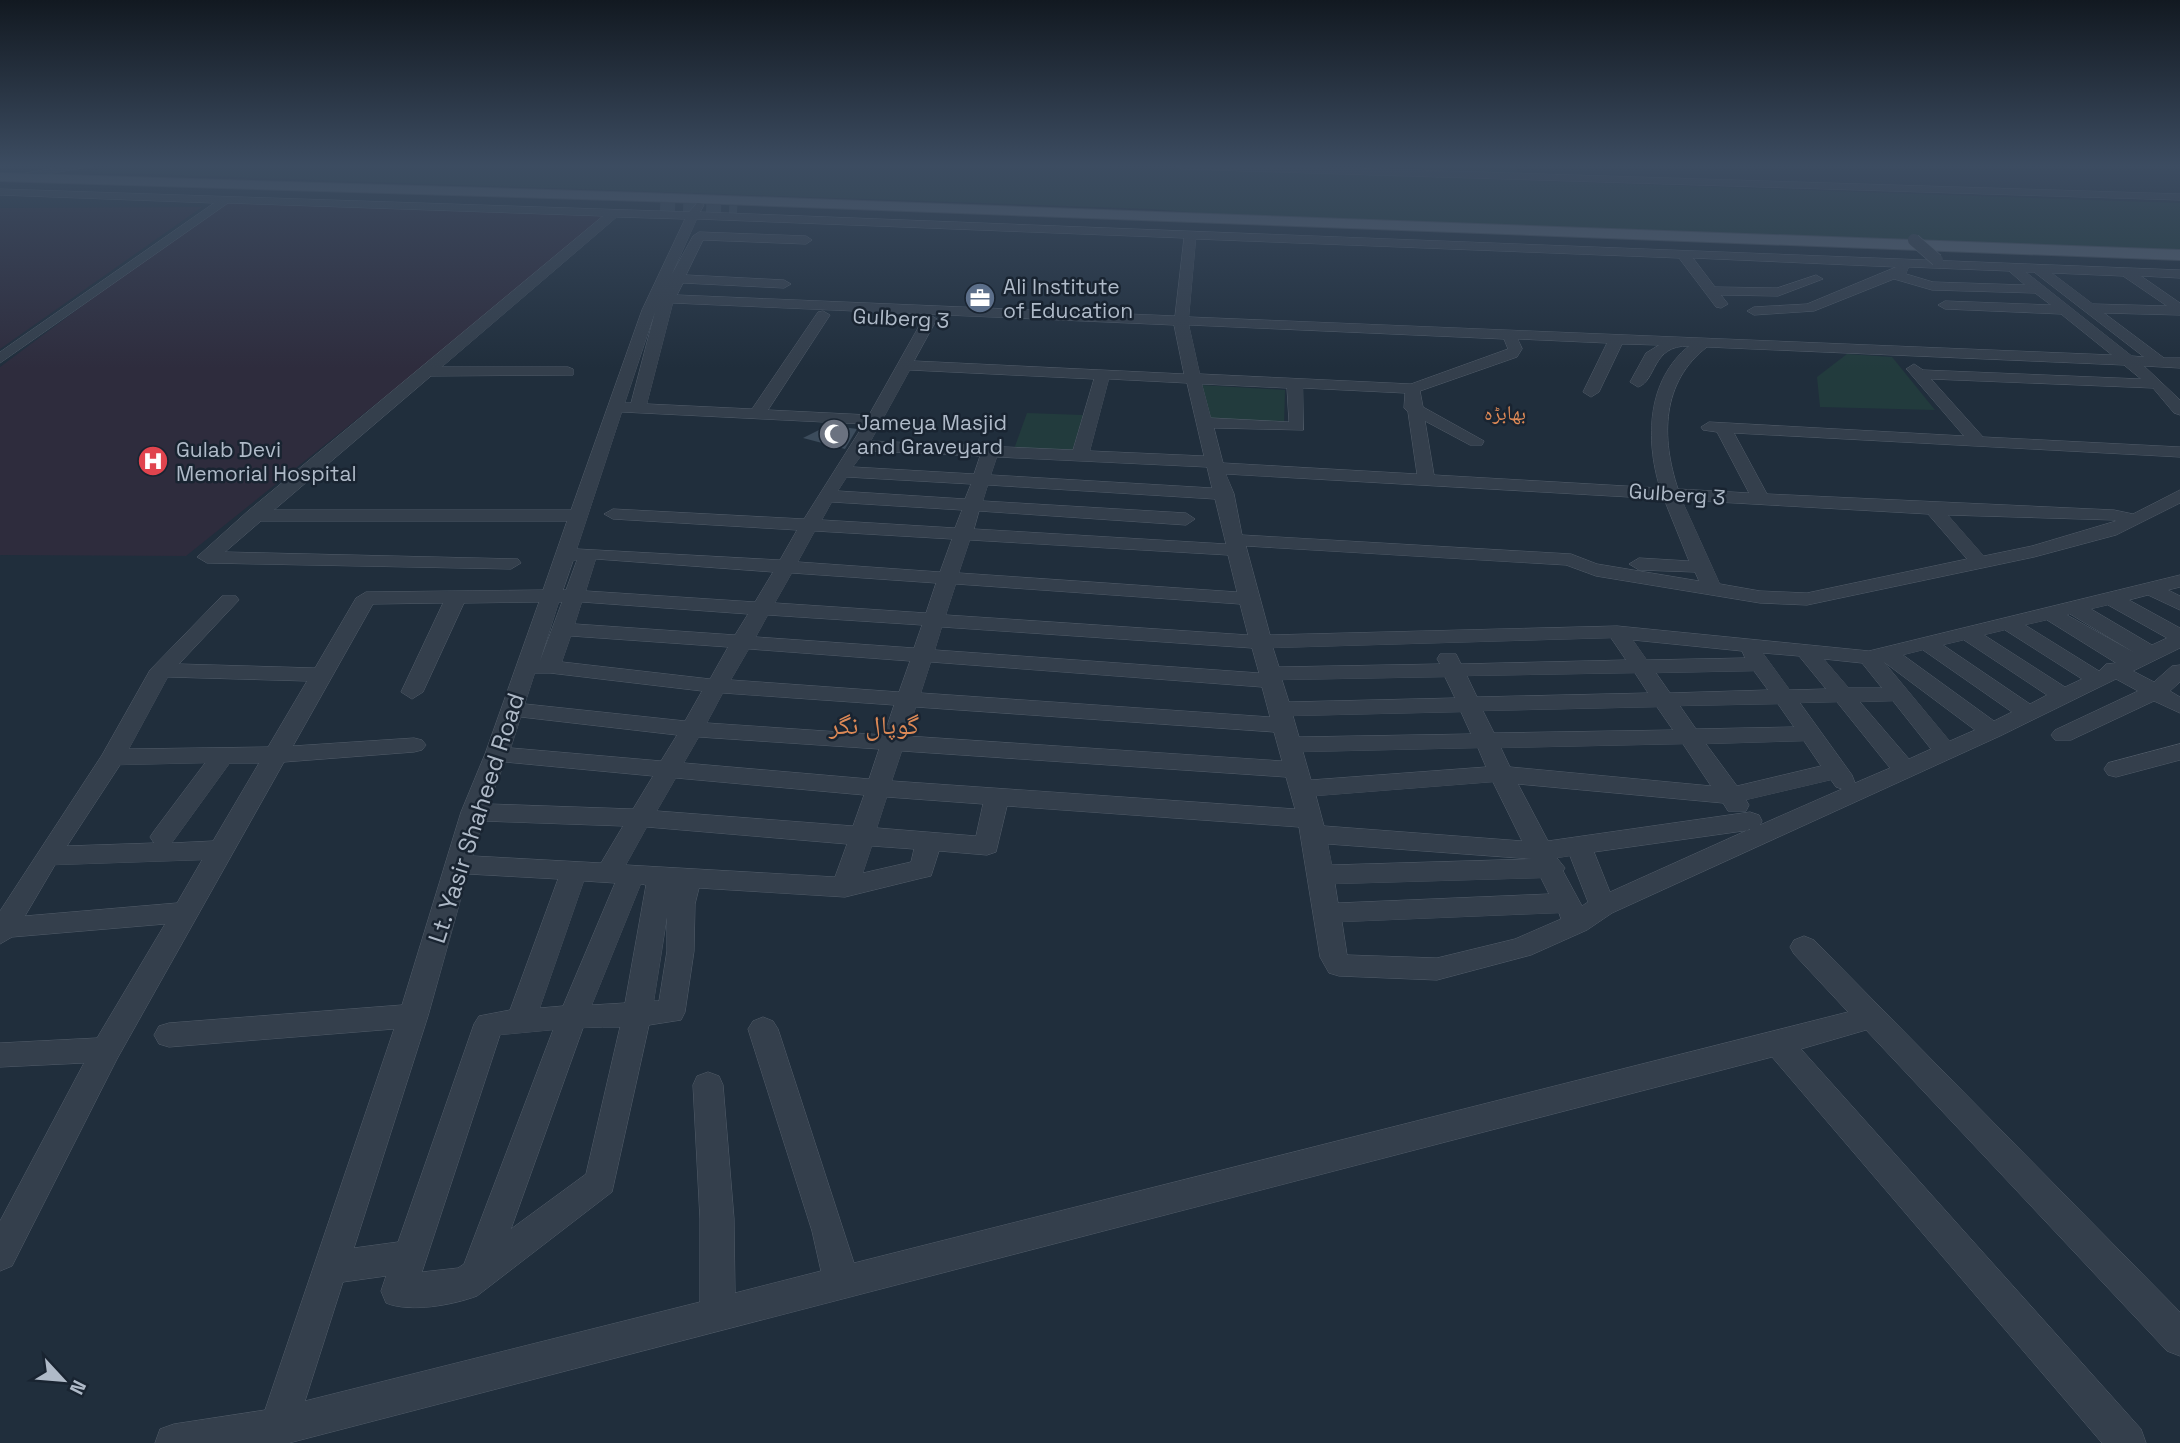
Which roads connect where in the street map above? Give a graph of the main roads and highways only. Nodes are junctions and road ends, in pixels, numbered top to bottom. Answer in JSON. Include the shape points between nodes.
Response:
{"nodes":[{"id":1,"x":1309,"y":233,"type":"edge"},
{"id":2,"x":1534,"y":233,"type":"edge"},
{"id":3,"x":2180,"y":255,"type":"edge"},
{"id":4,"x":2180,"y":265,"type":"edge"}],
"edges":[{"from":1,"to":4,"type":"main road","via":[[1912,254],[2033,264]]},
{"from":2,"to":3,"type":"main road"}]}
